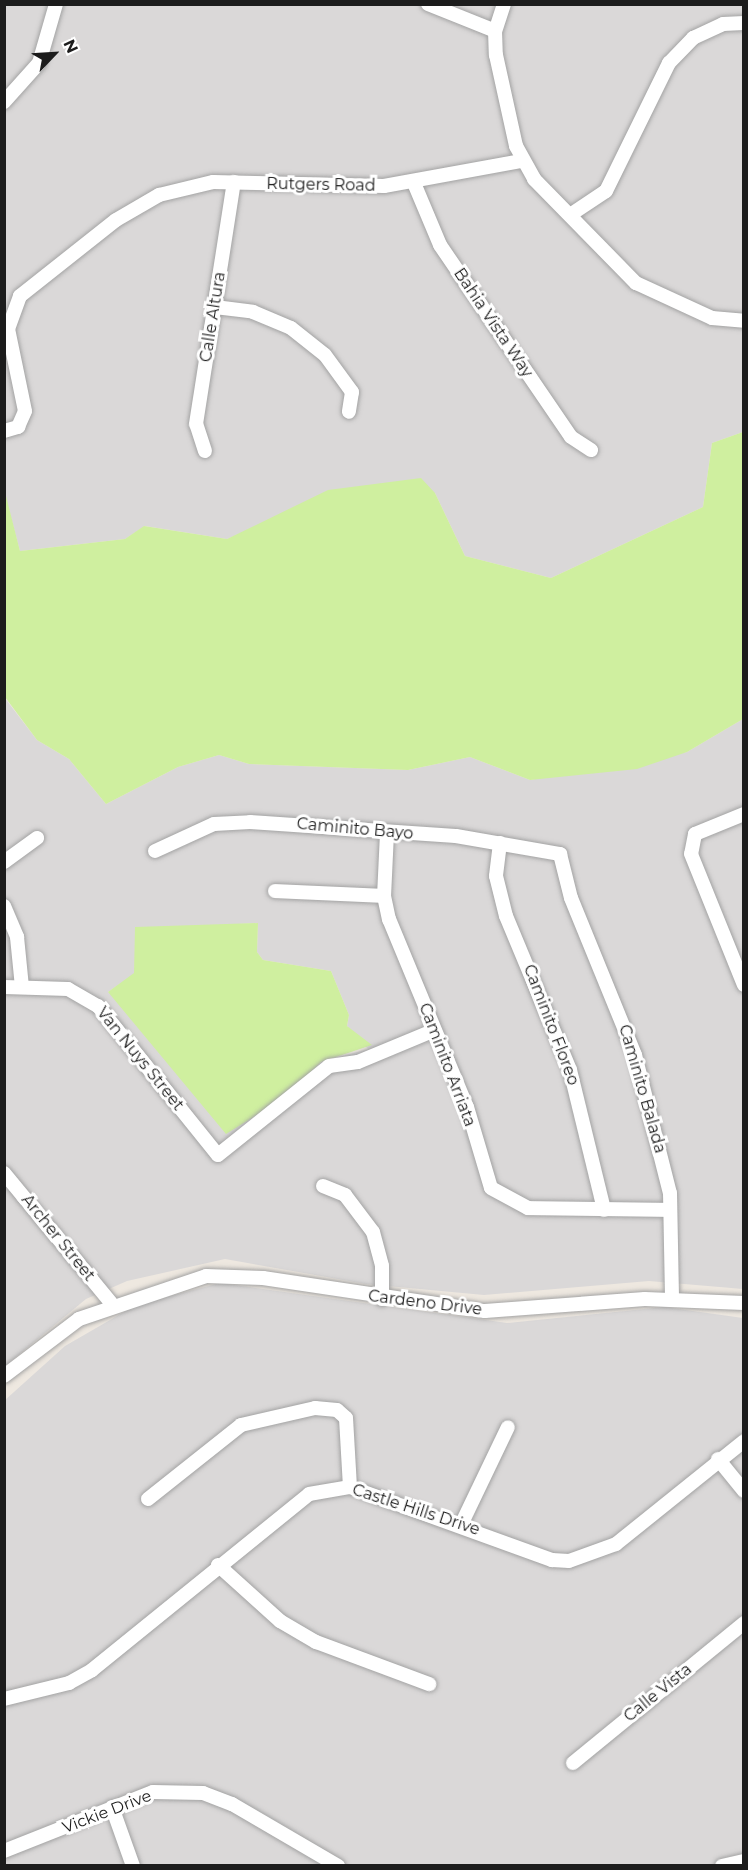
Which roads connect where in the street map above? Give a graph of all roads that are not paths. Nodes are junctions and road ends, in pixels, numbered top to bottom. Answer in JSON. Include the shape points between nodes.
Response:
{"nodes":[{"id":1,"x":56,"y":4,"type":"edge"},
{"id":2,"x":428,"y":4,"type":"edge"},
{"id":3,"x":504,"y":4,"type":"edge"},
{"id":4,"x":744,"y":23,"type":"edge"},
{"id":5,"x":495,"y":31,"type":"junction"},
{"id":6,"x":4,"y":102,"type":"edge"},
{"id":7,"x":522,"y":161,"type":"junction"},
{"id":8,"x":234,"y":182,"type":"junction"},
{"id":9,"x":414,"y":183,"type":"junction"},
{"id":10,"x":570,"y":215,"type":"junction"},
{"id":11,"x":215,"y":307,"type":"junction"},
{"id":12,"x":744,"y":321,"type":"edge"},
{"id":13,"x":350,"y":412,"type":"dead end"},
{"id":14,"x":4,"y":431,"type":"edge"},
{"id":15,"x":591,"y":450,"type":"dead end"},
{"id":16,"x":205,"y":451,"type":"dead end"},
{"id":17,"x":744,"y":814,"type":"edge"},
{"id":18,"x":387,"y":833,"type":"junction"},
{"id":19,"x":37,"y":838,"type":"dead end"},
{"id":20,"x":500,"y":843,"type":"junction"},
{"id":21,"x":155,"y":851,"type":"dead end"},
{"id":22,"x":560,"y":854,"type":"joint"},
{"id":23,"x":4,"y":862,"type":"edge"},
{"id":24,"x":275,"y":891,"type":"dead end"},
{"id":25,"x":384,"y":896,"type":"junction"},
{"id":26,"x":4,"y":906,"type":"edge"},
{"id":27,"x":744,"y":985,"type":"edge"},
{"id":28,"x":4,"y":987,"type":"edge"},
{"id":29,"x":22,"y":987,"type":"junction"},
{"id":30,"x":435,"y":1030,"type":"junction"},
{"id":31,"x":4,"y":1173,"type":"edge"},
{"id":32,"x":323,"y":1186,"type":"dead end"},
{"id":33,"x":604,"y":1210,"type":"junction"},
{"id":34,"x":669,"y":1210,"type":"junction"},
{"id":35,"x":382,"y":1299,"type":"junction"},
{"id":36,"x":672,"y":1299,"type":"junction"},
{"id":37,"x":111,"y":1303,"type":"junction"},
{"id":38,"x":744,"y":1303,"type":"edge"},
{"id":39,"x":4,"y":1376,"type":"edge"},
{"id":40,"x":508,"y":1427,"type":"dead end"},
{"id":41,"x":744,"y":1441,"type":"edge"},
{"id":42,"x":718,"y":1459,"type":"junction"},
{"id":43,"x":350,"y":1487,"type":"junction"},
{"id":44,"x":744,"y":1491,"type":"edge"},
{"id":45,"x":148,"y":1499,"type":"dead end"},
{"id":46,"x":462,"y":1523,"type":"junction"},
{"id":47,"x":218,"y":1565,"type":"junction"},
{"id":48,"x":744,"y":1623,"type":"edge"},
{"id":49,"x":429,"y":1684,"type":"dead end"},
{"id":50,"x":4,"y":1699,"type":"edge"},
{"id":51,"x":573,"y":1763,"type":"dead end"},
{"id":52,"x":112,"y":1808,"type":"junction"},
{"id":53,"x":4,"y":1851,"type":"edge"},
{"id":54,"x":744,"y":1861,"type":"edge"},
{"id":55,"x":133,"y":1866,"type":"edge"},
{"id":56,"x":338,"y":1866,"type":"edge"},
{"id":57,"x":722,"y":1866,"type":"edge"}],
"edges":[{"from":1,"to":6,"type":"street","via":[[39,63]]},
{"from":2,"to":5,"type":"street"},
{"from":3,"to":5,"type":"street"},
{"from":4,"to":10,"type":"street","via":[[723,24],[693,38],[669,63],[606,191]]},
{"from":5,"to":7,"type":"street"},
{"from":7,"to":9,"type":"street","name":"Rutgers Road"},
{"from":7,"to":10,"type":"street"},
{"from":8,"to":9,"type":"street","name":"Rutgers Road"},
{"from":8,"to":11,"type":"street","name":"Calle Altura"},
{"from":8,"to":14,"type":"street","name":"Rutgers Road","via":[[159,195],[116,220],[20,296],[8,329],[25,411],[18,427]]},
{"from":9,"to":15,"type":"street","name":"Bahia Vista Way","via":[[440,245],[571,437]]},
{"from":10,"to":12,"type":"street","via":[[636,284],[712,318]]},
{"from":11,"to":13,"type":"street","via":[[253,312],[291,328],[338,371],[352,392]]},
{"from":11,"to":16,"type":"street","name":"Calle Altura","via":[[196,424]]},
{"from":17,"to":27,"type":"street","via":[[695,834],[691,854]]},
{"from":18,"to":20,"type":"street","name":"Caminito Bayo"},
{"from":18,"to":21,"type":"street","name":"Caminito Bayo","via":[[305,824],[214,824]]},
{"from":18,"to":25,"type":"street","name":"Caminito Arriata"},
{"from":19,"to":23,"type":"street"},
{"from":20,"to":22,"type":"street","name":"Caminito Bayo"},
{"from":20,"to":33,"type":"street","name":"Caminito Floreo","via":[[496,876],[506,916],[570,1070]]},
{"from":22,"to":34,"type":"street","name":"Caminito Balada","via":[[571,898],[635,1055],[670,1192]]},
{"from":24,"to":25,"type":"street"},
{"from":25,"to":30,"type":"street","name":"Caminito Arriata"},
{"from":26,"to":29,"type":"street","via":[[17,937]]},
{"from":28,"to":29,"type":"street","name":"Van Nuys Street"},
{"from":29,"to":30,"type":"street","name":"Van Nuys Street","via":[[68,989],[98,1006],[218,1155],[329,1066],[358,1062]]},
{"from":30,"to":33,"type":"street","name":"Caminito Arriata","via":[[491,1188],[528,1208]]},
{"from":31,"to":37,"type":"street","name":"Archer Street"},
{"from":32,"to":35,"type":"street","via":[[345,1195],[373,1233],[382,1266]]},
{"from":33,"to":34,"type":"street","name":"Caminito Arriata"},
{"from":34,"to":36,"type":"street","name":"Caminito Balada"},
{"from":35,"to":36,"type":"street","name":"Cardeno Drive","via":[[485,1311]]},
{"from":35,"to":37,"type":"street","name":"Cardeno Drive","via":[[263,1278],[206,1276]]},
{"from":36,"to":38,"type":"street","name":"Cardeno Drive"},
{"from":37,"to":39,"type":"street","name":"Cardeno Drive","via":[[79,1319]]},
{"from":40,"to":46,"type":"street"},
{"from":41,"to":42,"type":"street","name":"Castle Hills Drive"},
{"from":42,"to":44,"type":"street"},
{"from":42,"to":46,"type":"street","name":"Castle Hills Drive","via":[[616,1544],[591,1555],[552,1560]]},
{"from":43,"to":45,"type":"street","via":[[346,1418],[337,1410],[315,1408],[241,1425]]},
{"from":43,"to":46,"type":"street","name":"Castle Hills Drive"},
{"from":43,"to":47,"type":"street","name":"Castle Hills Drive","via":[[309,1494]]},
{"from":47,"to":49,"type":"street","via":[[280,1621],[316,1642]]},
{"from":47,"to":50,"type":"street","name":"Castle Hills Drive","via":[[92,1670],[69,1683],[20,1691]]},
{"from":48,"to":51,"type":"street","name":"Calle Vista"},
{"from":52,"to":53,"type":"street","name":"Vickie Drive"},
{"from":52,"to":55,"type":"street"},
{"from":52,"to":56,"type":"street","name":"Vickie Drive","via":[[153,1792],[203,1793]]},
{"from":54,"to":57,"type":"street"}]}
